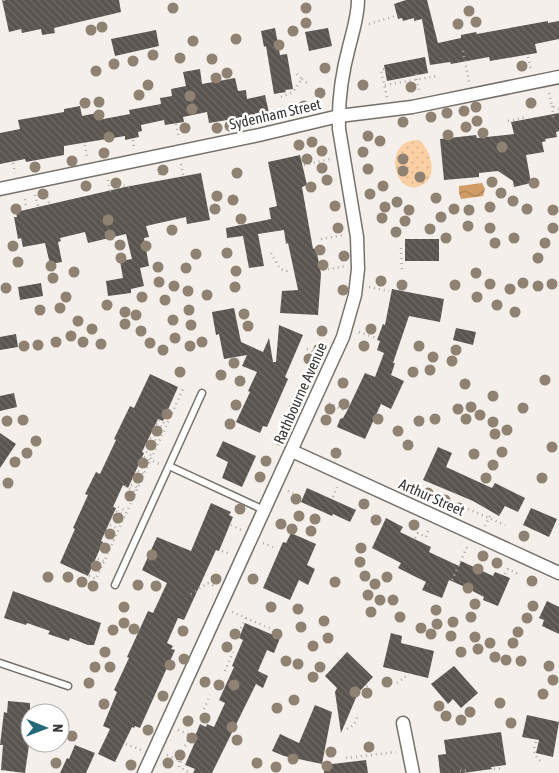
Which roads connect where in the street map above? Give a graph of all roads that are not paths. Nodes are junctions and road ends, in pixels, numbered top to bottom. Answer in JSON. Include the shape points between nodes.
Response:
{"nodes":[{"id":1,"x":358,"y":0,"type":"edge"},
{"id":2,"x":559,"y":77,"type":"edge"},
{"id":3,"x":339,"y":116,"type":"junction"},
{"id":4,"x":0,"y":189,"type":"edge"},
{"id":5,"x":202,"y":393,"type":"dead end"},
{"id":6,"x":292,"y":451,"type":"junction"},
{"id":7,"x":169,"y":467,"type":"junction"},
{"id":8,"x":264,"y":510,"type":"junction"},
{"id":9,"x":559,"y":573,"type":"edge"},
{"id":10,"x":115,"y":585,"type":"dead end"},
{"id":11,"x":0,"y":663,"type":"edge"},
{"id":12,"x":68,"y":686,"type":"dead end"},
{"id":13,"x":404,"y":722,"type":"dead end"},
{"id":14,"x":144,"y":773,"type":"edge"},
{"id":15,"x":413,"y":773,"type":"edge"}],
"edges":[{"from":1,"to":3,"type":"street","name":"Rathbourne Avenue"},
{"from":2,"to":3,"type":"street","name":"Sydenham Street","via":[[412,107]]},
{"from":3,"to":4,"type":"street","name":"Sydenham Street"},
{"from":3,"to":6,"type":"street","name":"Rathbourne Avenue","via":[[356,232],[355,295],[343,337]]},
{"from":5,"to":7,"type":"lane"},
{"from":6,"to":8,"type":"street","name":"Rathbourne Avenue"},
{"from":6,"to":9,"type":"street","name":"Arthur Street"},
{"from":7,"to":8,"type":"lane"},
{"from":7,"to":10,"type":"lane"},
{"from":8,"to":14,"type":"street","name":"Rathbourne Avenue"},
{"from":11,"to":12,"type":"lane"},
{"from":13,"to":15,"type":"street"}]}
